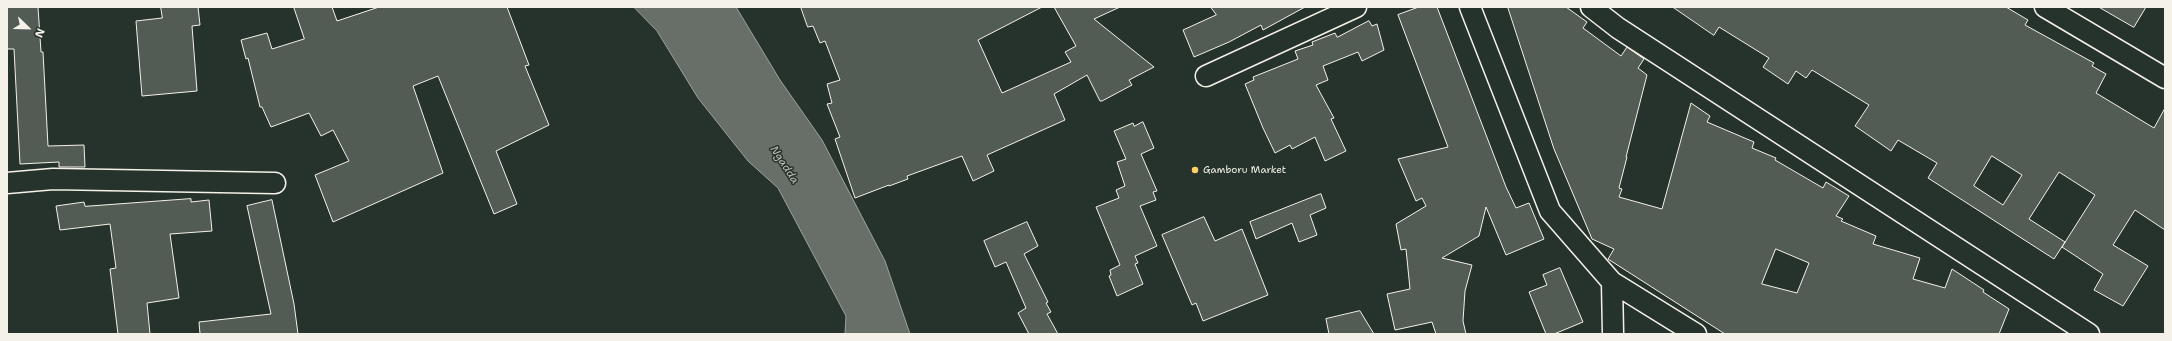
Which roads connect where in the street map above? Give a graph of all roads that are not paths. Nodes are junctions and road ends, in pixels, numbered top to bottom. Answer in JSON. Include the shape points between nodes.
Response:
{"nodes":[{"id":1,"x":1356,"y":7,"type":"edge"},
{"id":2,"x":1470,"y":7,"type":"edge"},
{"id":3,"x":1591,"y":7,"type":"edge"},
{"id":4,"x":2045,"y":7,"type":"edge"},
{"id":5,"x":1206,"y":76,"type":"dead end"},
{"id":6,"x":2165,"y":78,"type":"edge"},
{"id":7,"x":7,"y":183,"type":"edge"},
{"id":8,"x":275,"y":183,"type":"dead end"},
{"id":9,"x":1612,"y":282,"type":"junction"},
{"id":10,"x":1613,"y":334,"type":"edge"},
{"id":11,"x":1696,"y":334,"type":"edge"},
{"id":12,"x":2089,"y":334,"type":"edge"}],
"edges":[{"from":1,"to":5,"type":"street"},
{"from":2,"to":9,"type":"street","via":[[1550,211]]},
{"from":3,"to":12,"type":"street","via":[[1618,28]]},
{"from":4,"to":6,"type":"street"},
{"from":7,"to":8,"type":"street","via":[[53,179]]},
{"from":9,"to":10,"type":"street"},
{"from":9,"to":11,"type":"street"}]}
